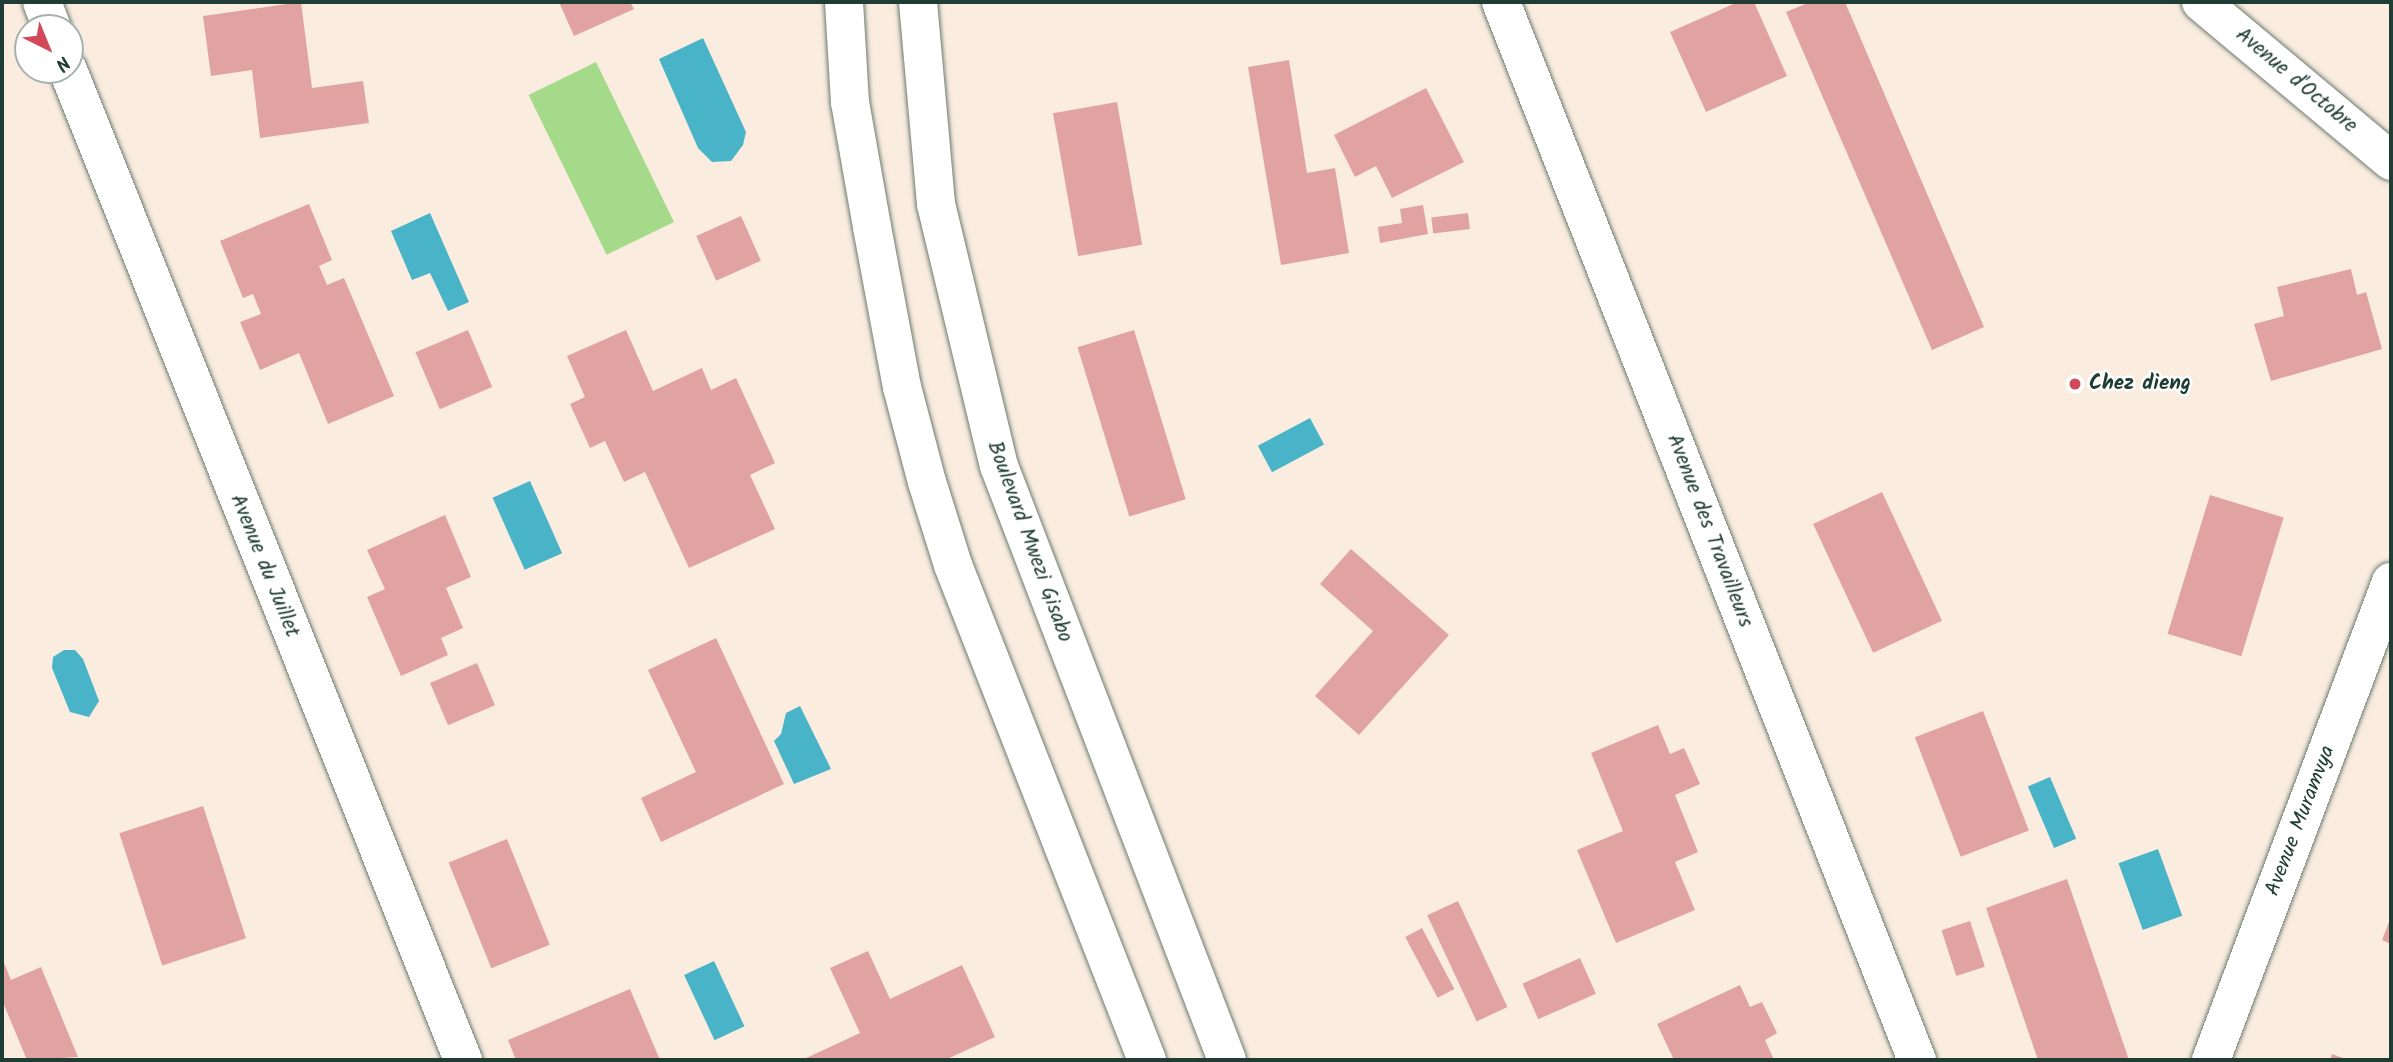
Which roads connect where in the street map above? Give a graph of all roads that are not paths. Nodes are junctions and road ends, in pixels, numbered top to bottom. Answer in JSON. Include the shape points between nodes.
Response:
{"nodes":[{"id":1,"x":844,"y":2,"type":"edge"},
{"id":2,"x":918,"y":2,"type":"edge"},
{"id":3,"x":1501,"y":2,"type":"edge"},
{"id":4,"x":2201,"y":2,"type":"edge"},
{"id":5,"x":74,"y":84,"type":"edge"},
{"id":6,"x":2391,"y":161,"type":"edge"},
{"id":7,"x":2391,"y":583,"type":"edge"},
{"id":8,"x":463,"y":1060,"type":"edge"},
{"id":9,"x":1147,"y":1060,"type":"edge"},
{"id":10,"x":1227,"y":1060,"type":"edge"},
{"id":11,"x":1917,"y":1060,"type":"edge"},
{"id":12,"x":2211,"y":1060,"type":"edge"}],
"edges":[{"from":1,"to":9,"type":"street","via":[[850,102],[902,387],[927,482],[953,565]]},
{"from":2,"to":10,"type":"street","name":"Boulevard Mwezi Gisabo","via":[[936,204],[999,466]]},
{"from":3,"to":11,"type":"street","name":"Avenue des Travailleurs"},
{"from":4,"to":6,"type":"street","name":"Avenue d'Octobre"},
{"from":5,"to":8,"type":"street","name":"Avenue du Juillet"},
{"from":7,"to":12,"type":"street","name":"Avenue Muramvya"}]}
